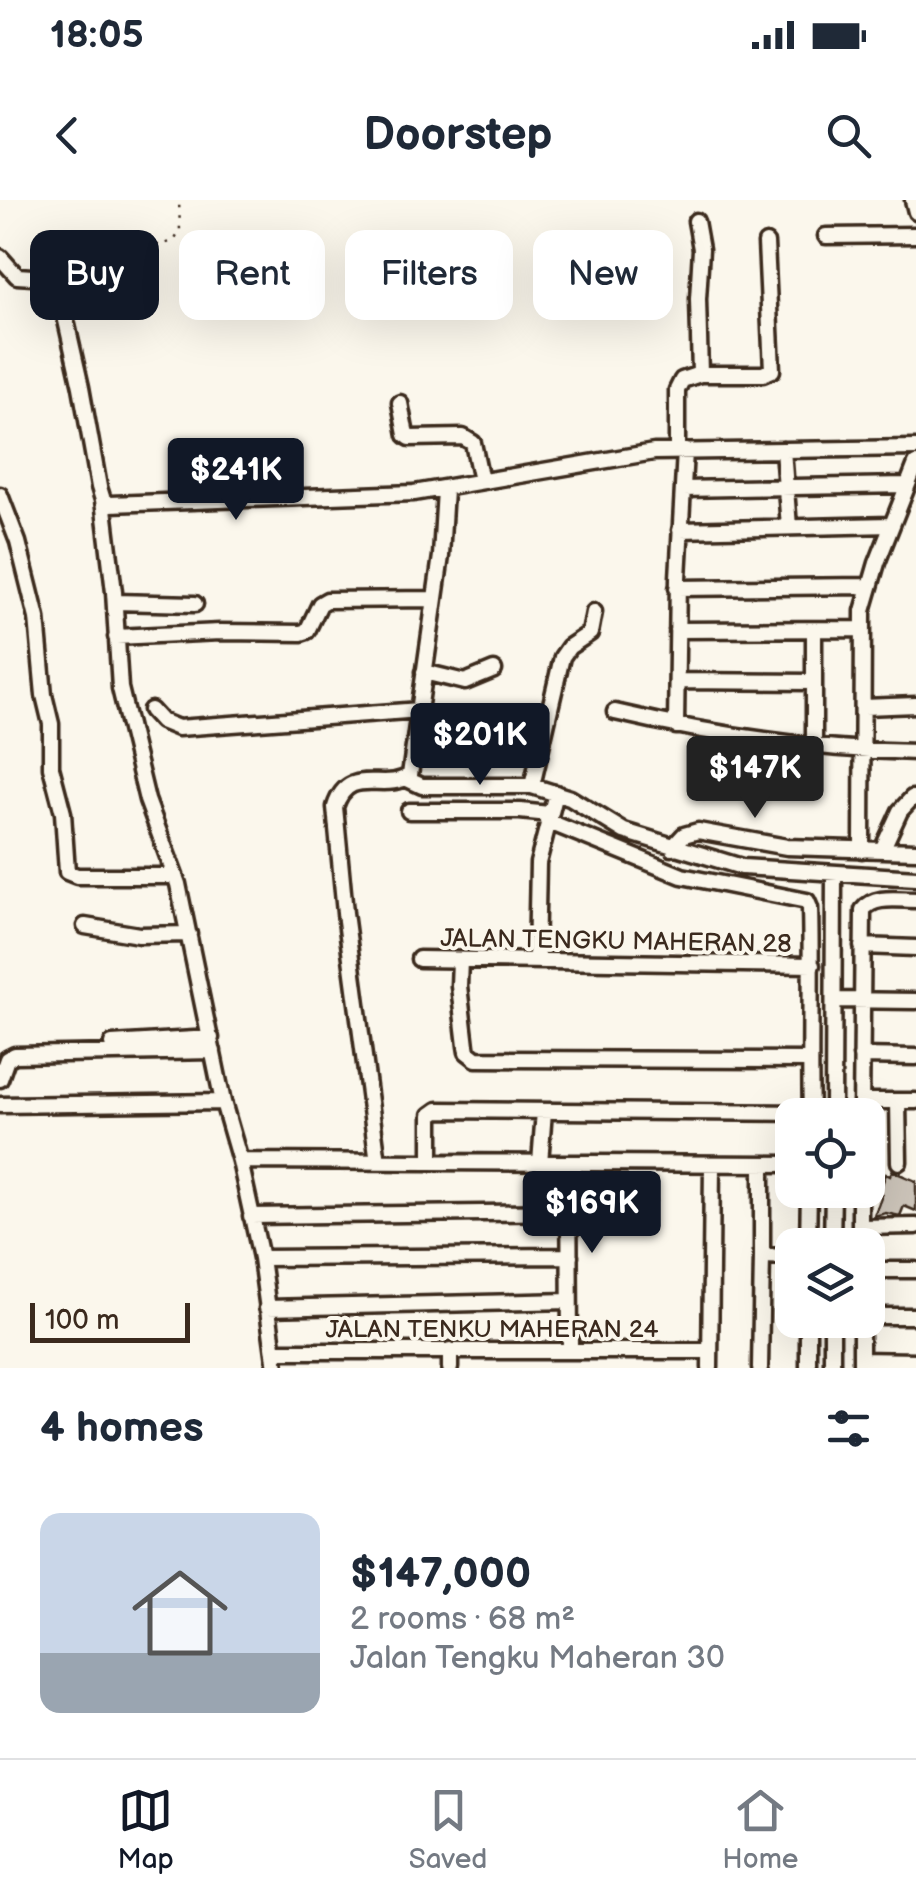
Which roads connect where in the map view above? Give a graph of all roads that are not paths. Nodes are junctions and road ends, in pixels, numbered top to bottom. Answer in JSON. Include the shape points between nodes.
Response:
{"nodes":[{"id":1,"x":913,"y":200,"type":"edge"},
{"id":2,"x":916,"y":212,"type":"edge"},
{"id":3,"x":696,"y":222,"type":"dead end"},
{"id":4,"x":916,"y":235,"type":"edge"},
{"id":5,"x":826,"y":236,"type":"dead end"},
{"id":6,"x":766,"y":242,"type":"dead end"},
{"id":7,"x":0,"y":257,"type":"edge"},
{"id":8,"x":700,"y":374,"type":"junction"},
{"id":9,"x":400,"y":404,"type":"dead end"},
{"id":10,"x":916,"y":448,"type":"edge"},
{"id":11,"x":783,"y":450,"type":"junction"},
{"id":12,"x":681,"y":451,"type":"junction"},
{"id":13,"x":916,"y":464,"type":"edge"},
{"id":14,"x":481,"y":480,"type":"junction"},
{"id":15,"x":906,"y":485,"type":"junction"},
{"id":16,"x":788,"y":487,"type":"junction"},
{"id":17,"x":682,"y":489,"type":"junction"},
{"id":18,"x":445,"y":490,"type":"junction"},
{"id":19,"x":0,"y":495,"type":"edge"},
{"id":20,"x":103,"y":500,"type":"junction"},
{"id":21,"x":891,"y":524,"type":"junction"},
{"id":22,"x":789,"y":527,"type":"junction"},
{"id":23,"x":680,"y":530,"type":"junction"},
{"id":24,"x":868,"y":586,"type":"junction"},
{"id":25,"x":678,"y":588,"type":"junction"},
{"id":26,"x":434,"y":599,"type":"junction"},
{"id":27,"x":115,"y":602,"type":"junction"},
{"id":28,"x":196,"y":604,"type":"dead end"},
{"id":29,"x":594,"y":612,"type":"dead end"},
{"id":30,"x":861,"y":629,"type":"junction"},
{"id":31,"x":677,"y":630,"type":"junction"},
{"id":32,"x":814,"y":630,"type":"junction"},
{"id":33,"x":116,"y":637,"type":"junction"},
{"id":34,"x":494,"y":670,"type":"dead end"},
{"id":35,"x":424,"y":672,"type":"junction"},
{"id":36,"x":676,"y":681,"type":"junction"},
{"id":37,"x":814,"y":682,"type":"junction"},
{"id":38,"x":916,"y":705,"type":"edge"},
{"id":39,"x":864,"y":707,"type":"junction"},
{"id":40,"x":150,"y":710,"type":"dead end"},
{"id":41,"x":420,"y":710,"type":"junction"},
{"id":42,"x":616,"y":712,"type":"dead end"},
{"id":43,"x":676,"y":726,"type":"junction"},
{"id":44,"x":814,"y":744,"type":"junction"},
{"id":45,"x":864,"y":751,"type":"junction"},
{"id":46,"x":916,"y":752,"type":"edge"},
{"id":47,"x":407,"y":779,"type":"junction"},
{"id":48,"x":532,"y":786,"type":"junction"},
{"id":49,"x":556,"y":793,"type":"junction"},
{"id":50,"x":916,"y":798,"type":"edge"},
{"id":51,"x":409,"y":810,"type":"dead end"},
{"id":52,"x":548,"y":818,"type":"junction"},
{"id":53,"x":672,"y":848,"type":"junction"},
{"id":54,"x":862,"y":850,"type":"junction"},
{"id":55,"x":882,"y":850,"type":"junction"},
{"id":56,"x":916,"y":851,"type":"edge"},
{"id":57,"x":834,"y":874,"type":"junction"},
{"id":58,"x":176,"y":876,"type":"junction"},
{"id":59,"x":916,"y":878,"type":"edge"},
{"id":60,"x":916,"y":900,"type":"edge"},
{"id":61,"x":84,"y":926,"type":"dead end"},
{"id":62,"x":190,"y":934,"type":"junction"},
{"id":63,"x":862,"y":946,"type":"junction"},
{"id":64,"x":916,"y":948,"type":"edge"},
{"id":65,"x":419,"y":959,"type":"dead end"},
{"id":66,"x":460,"y":960,"type":"junction"},
{"id":67,"x":536,"y":961,"type":"junction"},
{"id":68,"x":812,"y":965,"type":"junction"},
{"id":69,"x":834,"y":1000,"type":"junction"},
{"id":70,"x":862,"y":1000,"type":"junction"},
{"id":71,"x":916,"y":1001,"type":"edge"},
{"id":72,"x":212,"y":1044,"type":"junction"},
{"id":73,"x":0,"y":1046,"type":"edge"},
{"id":74,"x":861,"y":1056,"type":"junction"},
{"id":75,"x":916,"y":1057,"type":"edge"},
{"id":76,"x":808,"y":1060,"type":"junction"},
{"id":77,"x":0,"y":1079,"type":"edge"},
{"id":78,"x":810,"y":1098,"type":"edge"},
{"id":79,"x":833,"y":1098,"type":"edge"},
{"id":80,"x":861,"y":1098,"type":"edge"},
{"id":81,"x":916,"y":1100,"type":"edge"},
{"id":82,"x":898,"y":1101,"type":"junction"},
{"id":83,"x":223,"y":1102,"type":"junction"},
{"id":84,"x":885,"y":1103,"type":"edge"},
{"id":85,"x":0,"y":1106,"type":"edge"},
{"id":86,"x":544,"y":1111,"type":"junction"},
{"id":87,"x":775,"y":1114,"type":"edge"},
{"id":88,"x":240,"y":1161,"type":"junction"},
{"id":89,"x":378,"y":1162,"type":"junction"},
{"id":90,"x":431,"y":1162,"type":"junction"},
{"id":91,"x":899,"y":1162,"type":"dead end"},
{"id":92,"x":540,"y":1163,"type":"junction"},
{"id":93,"x":569,"y":1163,"type":"junction"},
{"id":94,"x":712,"y":1164,"type":"junction"},
{"id":95,"x":762,"y":1164,"type":"junction"},
{"id":96,"x":775,"y":1164,"type":"edge"},
{"id":97,"x":573,"y":1206,"type":"junction"},
{"id":98,"x":860,"y":1208,"type":"edge"},
{"id":99,"x":251,"y":1216,"type":"junction"},
{"id":100,"x":916,"y":1226,"type":"edge"},
{"id":101,"x":861,"y":1227,"type":"joint"},
{"id":102,"x":570,"y":1256,"type":"junction"},
{"id":103,"x":762,"y":1256,"type":"junction"},
{"id":104,"x":775,"y":1256,"type":"edge"},
{"id":105,"x":261,"y":1258,"type":"junction"},
{"id":106,"x":885,"y":1270,"type":"edge"},
{"id":107,"x":916,"y":1270,"type":"edge"},
{"id":108,"x":568,"y":1301,"type":"junction"},
{"id":109,"x":267,"y":1308,"type":"junction"},
{"id":110,"x":916,"y":1316,"type":"edge"},
{"id":111,"x":885,"y":1317,"type":"edge"},
{"id":112,"x":808,"y":1338,"type":"edge"},
{"id":113,"x":832,"y":1338,"type":"edge"},
{"id":114,"x":863,"y":1338,"type":"edge"},
{"id":115,"x":274,"y":1350,"type":"junction"},
{"id":116,"x":450,"y":1350,"type":"junction"},
{"id":117,"x":570,"y":1350,"type":"junction"},
{"id":118,"x":710,"y":1351,"type":"junction"},
{"id":119,"x":916,"y":1360,"type":"edge"},
{"id":120,"x":861,"y":1364,"type":"edge"},
{"id":121,"x":276,"y":1368,"type":"edge"},
{"id":122,"x":450,"y":1368,"type":"edge"},
{"id":123,"x":710,"y":1368,"type":"edge"},
{"id":124,"x":760,"y":1368,"type":"edge"},
{"id":125,"x":808,"y":1368,"type":"edge"},
{"id":126,"x":832,"y":1368,"type":"edge"}],
"edges":[{"from":1,"to":2,"type":"street"},
{"from":3,"to":8,"type":"street"},
{"from":4,"to":5,"type":"street"},
{"from":6,"to":8,"type":"street","via":[[772,370]]},
{"from":7,"to":20,"type":"street","via":[[17,276],[58,285]]},
{"from":8,"to":12,"type":"street","via":[[679,383]]},
{"from":9,"to":14,"type":"street","via":[[410,438],[463,437],[473,443]]},
{"from":10,"to":11,"type":"street"},
{"from":11,"to":12,"type":"street"},
{"from":11,"to":16,"type":"street"},
{"from":12,"to":14,"type":"street"},
{"from":12,"to":17,"type":"street"},
{"from":13,"to":15,"type":"street"},
{"from":14,"to":18,"type":"street"},
{"from":15,"to":16,"type":"street"},
{"from":15,"to":21,"type":"street"},
{"from":16,"to":17,"type":"street"},
{"from":16,"to":22,"type":"street"},
{"from":17,"to":23,"type":"street"},
{"from":18,"to":20,"type":"street","via":[[202,503]]},
{"from":18,"to":26,"type":"street"},
{"from":19,"to":58,"type":"street","via":[[38,618],[66,872]]},
{"from":20,"to":27,"type":"street"},
{"from":21,"to":22,"type":"street"},
{"from":21,"to":24,"type":"street"},
{"from":22,"to":23,"type":"street"},
{"from":23,"to":25,"type":"street"},
{"from":24,"to":25,"type":"street"},
{"from":24,"to":30,"type":"street"},
{"from":25,"to":31,"type":"street"},
{"from":26,"to":33,"type":"street","via":[[327,600],[301,633]]},
{"from":26,"to":35,"type":"street"},
{"from":27,"to":28,"type":"street"},
{"from":27,"to":33,"type":"street"},
{"from":29,"to":48,"type":"street","via":[[590,633],[562,656]]},
{"from":30,"to":32,"type":"street"},
{"from":30,"to":39,"type":"street"},
{"from":31,"to":32,"type":"street"},
{"from":31,"to":36,"type":"street"},
{"from":32,"to":37,"type":"street"},
{"from":33,"to":58,"type":"street","via":[[120,688],[147,800]]},
{"from":34,"to":35,"type":"street","via":[[465,682]]},
{"from":35,"to":41,"type":"street"},
{"from":36,"to":37,"type":"street"},
{"from":36,"to":43,"type":"street"},
{"from":37,"to":44,"type":"street"},
{"from":38,"to":39,"type":"street"},
{"from":39,"to":45,"type":"street"},
{"from":40,"to":41,"type":"street","via":[[178,728]]},
{"from":41,"to":47,"type":"street"},
{"from":42,"to":43,"type":"street"},
{"from":43,"to":44,"type":"street"},
{"from":44,"to":45,"type":"street"},
{"from":45,"to":46,"type":"street"},
{"from":45,"to":54,"type":"street"},
{"from":47,"to":48,"type":"street","via":[[422,786]]},
{"from":47,"to":89,"type":"street","via":[[349,785],[335,807]]},
{"from":48,"to":49,"type":"street"},
{"from":49,"to":52,"type":"street"},
{"from":49,"to":53,"type":"street","via":[[624,831]]},
{"from":50,"to":55,"type":"street","via":[[900,812]]},
{"from":51,"to":52,"type":"street","via":[[520,810]]},
{"from":52,"to":67,"type":"street","via":[[538,863]]},
{"from":52,"to":68,"type":"street","via":[[682,876],[807,902]]},
{"from":53,"to":54,"type":"street","via":[[698,830],[756,844]]},
{"from":53,"to":57,"type":"street","via":[[742,866]]},
{"from":54,"to":55,"type":"street"},
{"from":55,"to":56,"type":"street"},
{"from":57,"to":59,"type":"street"},
{"from":57,"to":69,"type":"street"},
{"from":58,"to":62,"type":"street"},
{"from":60,"to":63,"type":"street","via":[[866,905]]},
{"from":61,"to":62,"type":"street"},
{"from":62,"to":72,"type":"street"},
{"from":63,"to":64,"type":"street"},
{"from":63,"to":70,"type":"street"},
{"from":65,"to":66,"type":"street","name":"JALAN TENGKU MAHERAN 28"},
{"from":66,"to":67,"type":"street","name":"JALAN TENGKU MAHERAN 28"},
{"from":66,"to":76,"type":"street","via":[[466,1046],[476,1059]]},
{"from":67,"to":68,"type":"street","name":"JALAN TENGKU MAHERAN 28"},
{"from":68,"to":76,"type":"street"},
{"from":69,"to":70,"type":"street"},
{"from":69,"to":79,"type":"street"},
{"from":70,"to":71,"type":"street"},
{"from":70,"to":74,"type":"street"},
{"from":72,"to":73,"type":"street"},
{"from":72,"to":77,"type":"street","via":[[16,1054],[6,1059]]},
{"from":72,"to":83,"type":"street"},
{"from":74,"to":75,"type":"street"},
{"from":74,"to":80,"type":"street"},
{"from":76,"to":78,"type":"street"},
{"from":81,"to":82,"type":"street"},
{"from":82,"to":84,"type":"street"},
{"from":82,"to":91,"type":"street"},
{"from":83,"to":85,"type":"street"},
{"from":83,"to":88,"type":"street"},
{"from":86,"to":87,"type":"street"},
{"from":86,"to":90,"type":"street","via":[[434,1111]]},
{"from":86,"to":92,"type":"street"},
{"from":88,"to":89,"type":"street"},
{"from":88,"to":99,"type":"street"},
{"from":89,"to":90,"type":"street"},
{"from":90,"to":92,"type":"street"},
{"from":92,"to":93,"type":"street"},
{"from":93,"to":94,"type":"street"},
{"from":93,"to":97,"type":"street"},
{"from":94,"to":95,"type":"street"},
{"from":94,"to":118,"type":"street"},
{"from":95,"to":96,"type":"street"},
{"from":95,"to":103,"type":"street"},
{"from":97,"to":99,"type":"street"},
{"from":97,"to":102,"type":"street"},
{"from":98,"to":101,"type":"street"},
{"from":99,"to":105,"type":"street"},
{"from":100,"to":101,"type":"street"},
{"from":102,"to":105,"type":"street"},
{"from":102,"to":108,"type":"street"},
{"from":103,"to":104,"type":"street"},
{"from":103,"to":124,"type":"street"},
{"from":105,"to":109,"type":"street"},
{"from":106,"to":107,"type":"street"},
{"from":108,"to":109,"type":"street"},
{"from":108,"to":117,"type":"street"},
{"from":109,"to":115,"type":"street"},
{"from":110,"to":111,"type":"street"},
{"from":112,"to":125,"type":"street"},
{"from":113,"to":126,"type":"street"},
{"from":114,"to":120,"type":"street"},
{"from":115,"to":116,"type":"street","name":"JALAN TENKU MAHERAN 24"},
{"from":115,"to":121,"type":"street"},
{"from":116,"to":117,"type":"street","name":"JALAN TENKU MAHERAN 24"},
{"from":116,"to":122,"type":"street"},
{"from":117,"to":118,"type":"street","name":"JALAN TENKU MAHERAN 24"},
{"from":118,"to":123,"type":"street"},
{"from":119,"to":120,"type":"street"}]}
